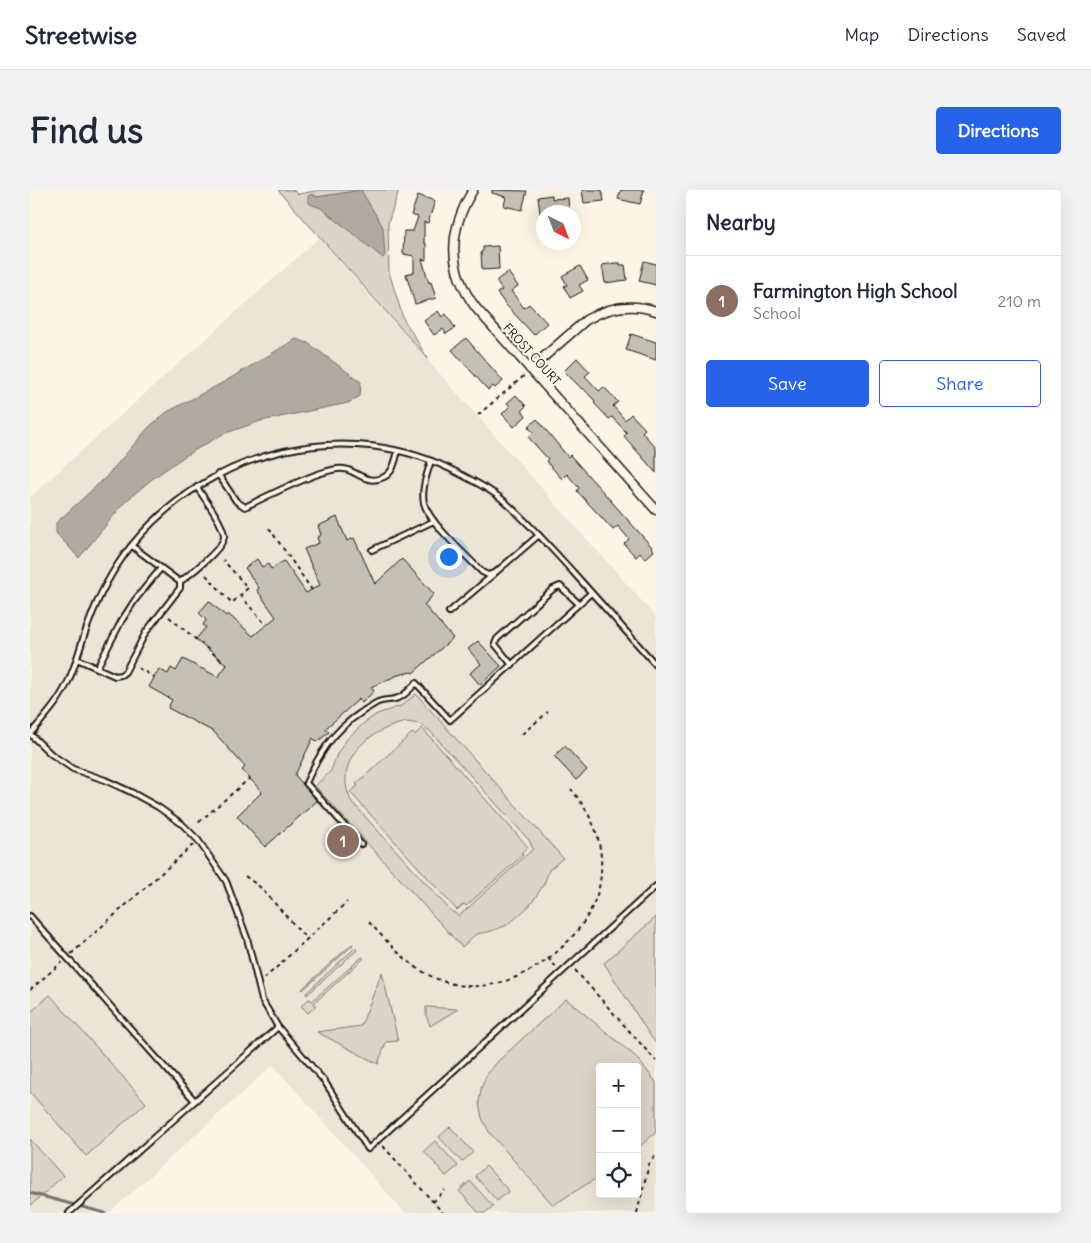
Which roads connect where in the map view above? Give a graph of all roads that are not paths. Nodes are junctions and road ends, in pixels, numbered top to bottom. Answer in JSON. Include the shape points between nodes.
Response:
{"nodes":[{"id":1,"x":473,"y":190,"type":"edge"},
{"id":2,"x":656,"y":311,"type":"edge"},
{"id":3,"x":530,"y":369,"type":"junction"},
{"id":4,"x":398,"y":451,"type":"junction"},
{"id":5,"x":431,"y":461,"type":"junction"},
{"id":6,"x":218,"y":474,"type":"junction"},
{"id":7,"x":197,"y":488,"type":"junction"},
{"id":8,"x":656,"y":510,"type":"edge"},
{"id":9,"x":434,"y":521,"type":"junction"},
{"id":10,"x":539,"y":535,"type":"junction"},
{"id":11,"x":132,"y":546,"type":"junction"},
{"id":12,"x":372,"y":550,"type":"dead end"},
{"id":13,"x":161,"y":568,"type":"junction"},
{"id":14,"x":496,"y":572,"type":"junction"},
{"id":15,"x":180,"y":582,"type":"junction"},
{"id":16,"x":591,"y":593,"type":"junction"},
{"id":17,"x":579,"y":604,"type":"junction"},
{"id":18,"x":449,"y":612,"type":"dead end"},
{"id":19,"x":77,"y":659,"type":"junction"},
{"id":20,"x":512,"y":665,"type":"junction"},
{"id":21,"x":656,"y":665,"type":"edge"},
{"id":22,"x":97,"y":668,"type":"junction"},
{"id":23,"x":30,"y":734,"type":"edge"},
{"id":24,"x":361,"y":844,"type":"dead end"},
{"id":25,"x":656,"y":886,"type":"edge"},
{"id":26,"x":30,"y":916,"type":"edge"},
{"id":27,"x":278,"y":1027,"type":"junction"},
{"id":28,"x":195,"y":1101,"type":"junction"},
{"id":29,"x":69,"y":1213,"type":"edge"}],
"edges":[{"from":1,"to":3,"type":"street","name":"FROST COURT","via":[[459,216],[455,234],[457,272],[471,301]]},
{"from":2,"to":3,"type":"street","via":[[623,307],[595,315]]},
{"from":3,"to":8,"type":"street","name":"FROST COURT"},
{"from":4,"to":5,"type":"lane"},
{"from":4,"to":6,"type":"lane","via":[[337,443],[277,452]]},
{"from":4,"to":6,"type":"lane","via":[[393,468],[386,476],[374,480],[344,468],[336,469],[297,481],[245,508],[236,501]]},
{"from":5,"to":9,"type":"lane","via":[[424,487],[424,503]]},
{"from":5,"to":10,"type":"lane","via":[[503,500]]},
{"from":6,"to":7,"type":"lane"},
{"from":7,"to":11,"type":"lane","via":[[163,514]]},
{"from":7,"to":15,"type":"lane","via":[[225,537],[222,544]]},
{"from":9,"to":12,"type":"lane"},
{"from":9,"to":14,"type":"lane","via":[[482,572],[488,575]]},
{"from":10,"to":14,"type":"lane"},
{"from":10,"to":16,"type":"lane"},
{"from":11,"to":13,"type":"lane"},
{"from":11,"to":19,"type":"lane","via":[[100,597]]},
{"from":13,"to":15,"type":"lane"},
{"from":13,"to":22,"type":"lane","via":[[131,607]]},
{"from":14,"to":18,"type":"lane"},
{"from":15,"to":22,"type":"lane","via":[[180,588],[146,632],[124,672],[115,676]]},
{"from":16,"to":17,"type":"lane"},
{"from":16,"to":21,"type":"lane"},
{"from":17,"to":20,"type":"lane"},
{"from":17,"to":20,"type":"lane","via":[[560,586],[553,588],[497,639],[495,644]]},
{"from":19,"to":22,"type":"lane"},
{"from":19,"to":23,"type":"lane","via":[[66,686]]},
{"from":20,"to":24,"type":"lane","via":[[450,720],[416,683],[400,698],[378,702],[354,716],[335,734],[318,756],[306,783]]},
{"from":23,"to":27,"type":"lane","via":[[73,770],[105,780],[151,803],[182,824],[198,840],[226,882],[247,938],[262,1000]]},
{"from":25,"to":27,"type":"lane","via":[[368,1149],[325,1082]]},
{"from":26,"to":28,"type":"lane"},
{"from":27,"to":28,"type":"lane"},
{"from":28,"to":29,"type":"lane"}]}
